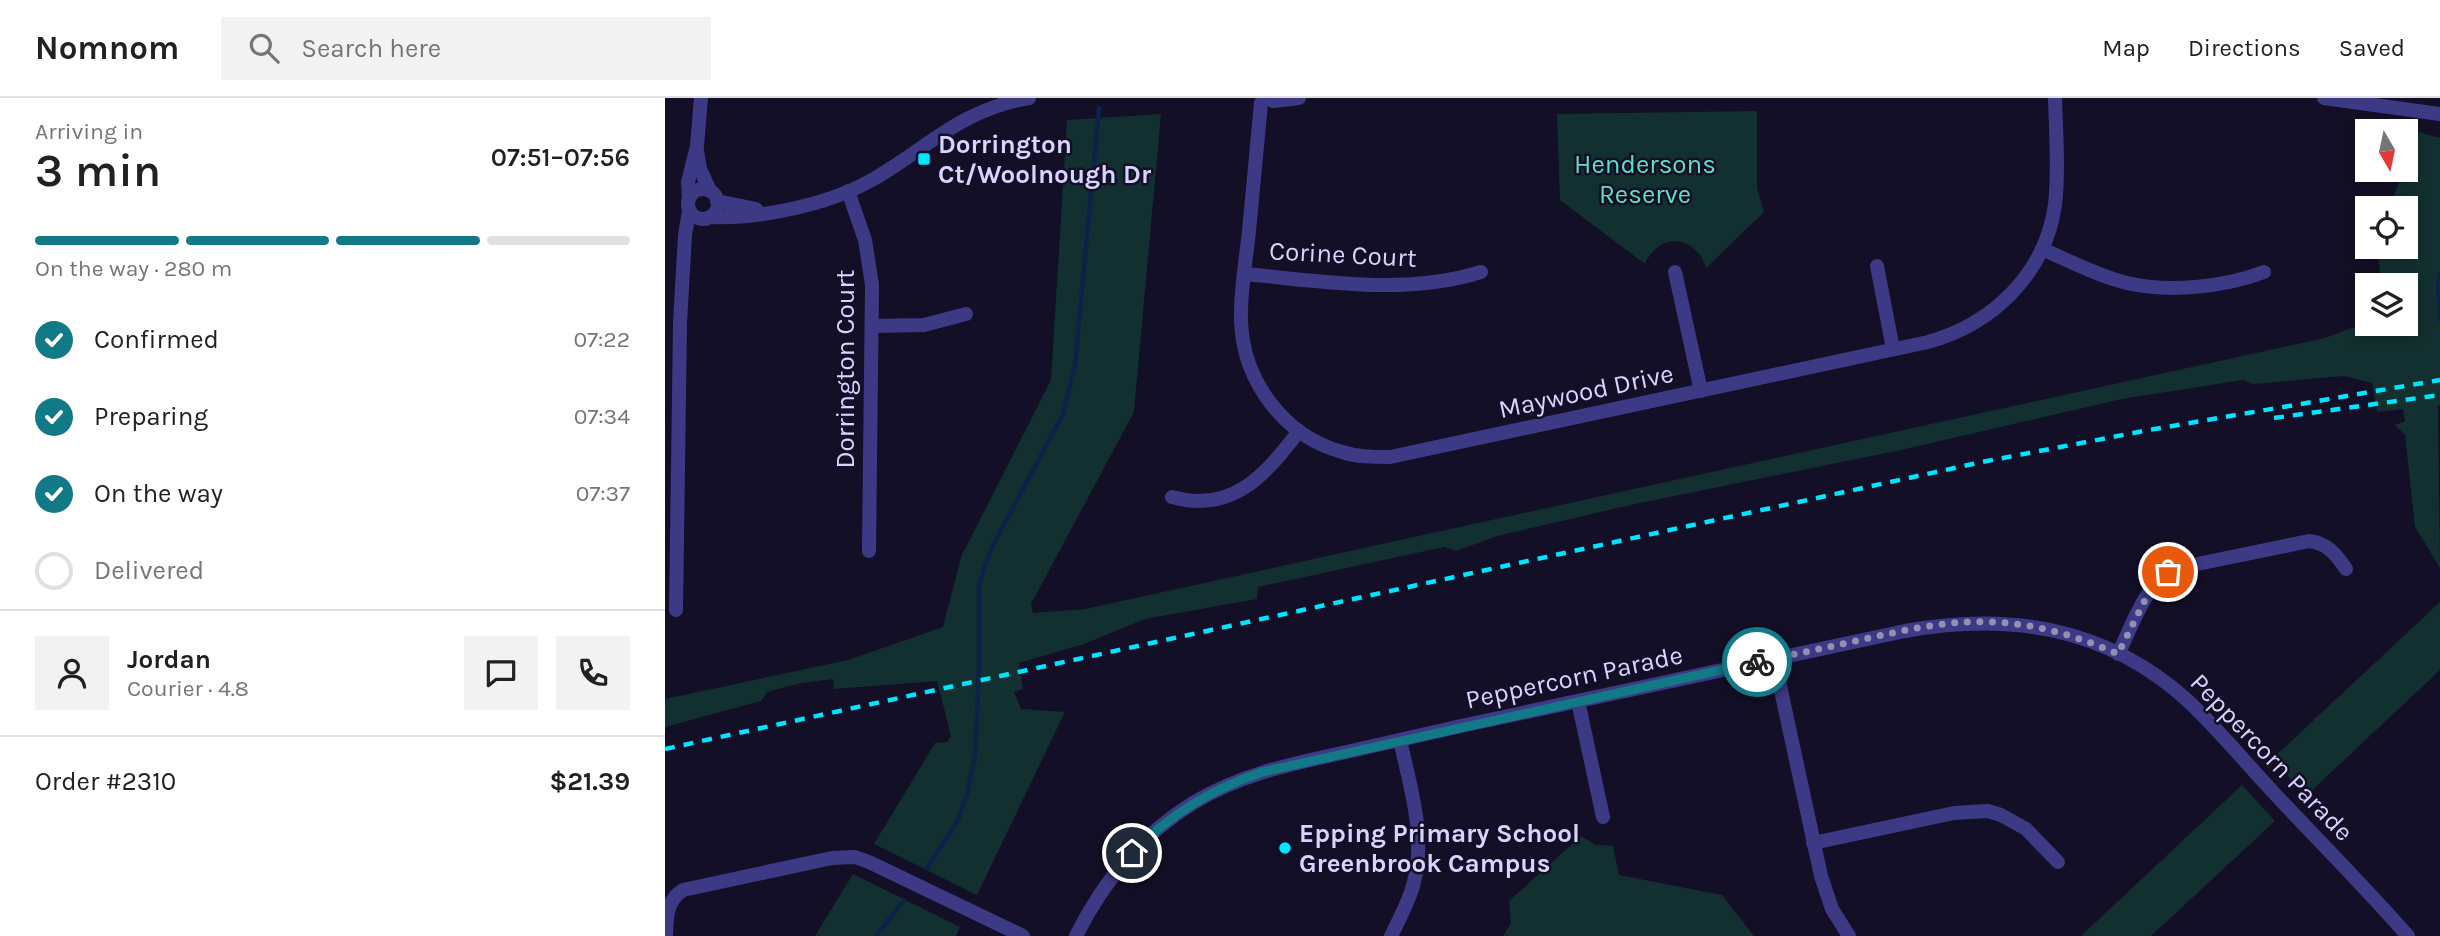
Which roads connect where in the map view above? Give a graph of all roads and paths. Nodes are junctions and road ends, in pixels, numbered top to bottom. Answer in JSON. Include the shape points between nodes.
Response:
{"nodes":[{"id":1,"x":701,"y":98,"type":"edge"},
{"id":2,"x":1029,"y":98,"type":"edge"},
{"id":3,"x":1299,"y":98,"type":"edge"},
{"id":4,"x":2055,"y":98,"type":"edge"},
{"id":5,"x":2324,"y":98,"type":"edge"},
{"id":6,"x":1266,"y":100,"type":"edge"},
{"id":7,"x":994,"y":102,"type":"edge"},
{"id":8,"x":2440,"y":114,"type":"edge"},
{"id":9,"x":697,"y":146,"type":"junction"},
{"id":10,"x":848,"y":191,"type":"junction"},
{"id":11,"x":713,"y":196,"type":"junction"},
{"id":12,"x":689,"y":205,"type":"junction"},
{"id":13,"x":771,"y":211,"type":"junction"},
{"id":14,"x":707,"y":218,"type":"junction"},
{"id":15,"x":685,"y":248,"type":"junction"},
{"id":16,"x":2042,"y":249,"type":"junction"},
{"id":17,"x":1877,"y":266,"type":"dead end"},
{"id":18,"x":2264,"y":271,"type":"dead end"},
{"id":19,"x":1481,"y":272,"type":"dead end"},
{"id":20,"x":1675,"y":272,"type":"dead end"},
{"id":21,"x":1245,"y":274,"type":"junction"},
{"id":22,"x":966,"y":314,"type":"dead end"},
{"id":23,"x":872,"y":326,"type":"junction"},
{"id":24,"x":1893,"y":349,"type":"junction"},
{"id":25,"x":1701,"y":391,"type":"junction"},
{"id":26,"x":1299,"y":431,"type":"junction"},
{"id":27,"x":1173,"y":497,"type":"dead end"},
{"id":28,"x":869,"y":551,"type":"dead end"},
{"id":29,"x":2346,"y":569,"type":"dead end"},
{"id":30,"x":676,"y":610,"type":"dead end"},
{"id":31,"x":2118,"y":654,"type":"junction"},
{"id":32,"x":1774,"y":659,"type":"junction"},
{"id":33,"x":1578,"y":701,"type":"junction"},
{"id":34,"x":1400,"y":740,"type":"junction"},
{"id":35,"x":1603,"y":817,"type":"dead end"},
{"id":36,"x":1813,"y":843,"type":"junction"},
{"id":37,"x":2057,"y":862,"type":"dead end"},
{"id":38,"x":666,"y":936,"type":"edge"},
{"id":39,"x":1023,"y":936,"type":"edge"},
{"id":40,"x":1076,"y":936,"type":"edge"},
{"id":41,"x":1391,"y":936,"type":"edge"},
{"id":42,"x":1849,"y":936,"type":"edge"},
{"id":43,"x":2408,"y":936,"type":"edge"}],
"edges":[{"from":1,"to":9,"type":"street"},
{"from":2,"to":7,"type":"street"},
{"from":3,"to":6,"type":"street"},
{"from":4,"to":16,"type":"street","name":"Maywood Drive","via":[[2055,205]]},
{"from":5,"to":8,"type":"street"},
{"from":6,"to":21,"type":"street","name":"Maywood Drive"},
{"from":7,"to":10,"type":"street"},
{"from":9,"to":11,"type":"street","via":[[700,169]]},
{"from":9,"to":12,"type":"street","via":[[688,183]]},
{"from":10,"to":13,"type":"street"},
{"from":10,"to":23,"type":"street","name":"Dorrington Court","via":[[870,264]]},
{"from":11,"to":12,"type":"street","via":[[695,191]]},
{"from":11,"to":13,"type":"street","via":[[743,208]]},
{"from":11,"to":14,"type":"street","via":[[716,210]]},
{"from":12,"to":14,"type":"street","via":[[695,217]]},
{"from":12,"to":15,"type":"street"},
{"from":13,"to":14,"type":"street"},
{"from":14,"to":15,"type":"street"},
{"from":15,"to":30,"type":"street"},
{"from":16,"to":18,"type":"street","via":[[2109,278],[2144,286],[2221,285]]},
{"from":16,"to":24,"type":"street","name":"Maywood Drive","via":[[2010,297],[1987,316],[1946,337]]},
{"from":17,"to":24,"type":"street"},
{"from":19,"to":21,"type":"street","name":"Corine Court","via":[[1440,282],[1388,285]]},
{"from":20,"to":25,"type":"street"},
{"from":21,"to":26,"type":"street","name":"Maywood Drive","via":[[1241,324],[1252,371],[1273,407]]},
{"from":22,"to":23,"type":"street","via":[[924,325]]},
{"from":23,"to":28,"type":"street","name":"Dorrington Court"},
{"from":24,"to":25,"type":"street","name":"Maywood Drive"},
{"from":25,"to":26,"type":"street","name":"Maywood Drive","via":[[1390,457],[1341,452]]},
{"from":26,"to":27,"type":"street","via":[[1268,470],[1239,491],[1202,501]]},
{"from":29,"to":31,"type":"street","via":[[2325,545],[2309,541],[2178,568],[2153,588]]},
{"from":31,"to":32,"type":"street","name":"Peppercorn Parade","via":[[2057,631],[1988,622],[1924,627]]},
{"from":31,"to":43,"type":"street","name":"Peppercorn Parade","via":[[2187,700]]},
{"from":32,"to":33,"type":"street","name":"Peppercorn Parade"},
{"from":32,"to":36,"type":"street"},
{"from":33,"to":34,"type":"street","name":"Peppercorn Parade"},
{"from":33,"to":35,"type":"street"},
{"from":34,"to":40,"type":"street","name":"Peppercorn Parade","via":[[1262,772],[1192,804],[1121,864]]},
{"from":34,"to":41,"type":"street","via":[[1419,847],[1413,885]]},
{"from":36,"to":37,"type":"street","via":[[1954,813],[1987,811],[2026,830]]},
{"from":36,"to":42,"type":"street","via":[[1825,893]]},
{"from":38,"to":39,"type":"street","via":[[669,905],[683,890],[844,857],[869,862]]}]}
